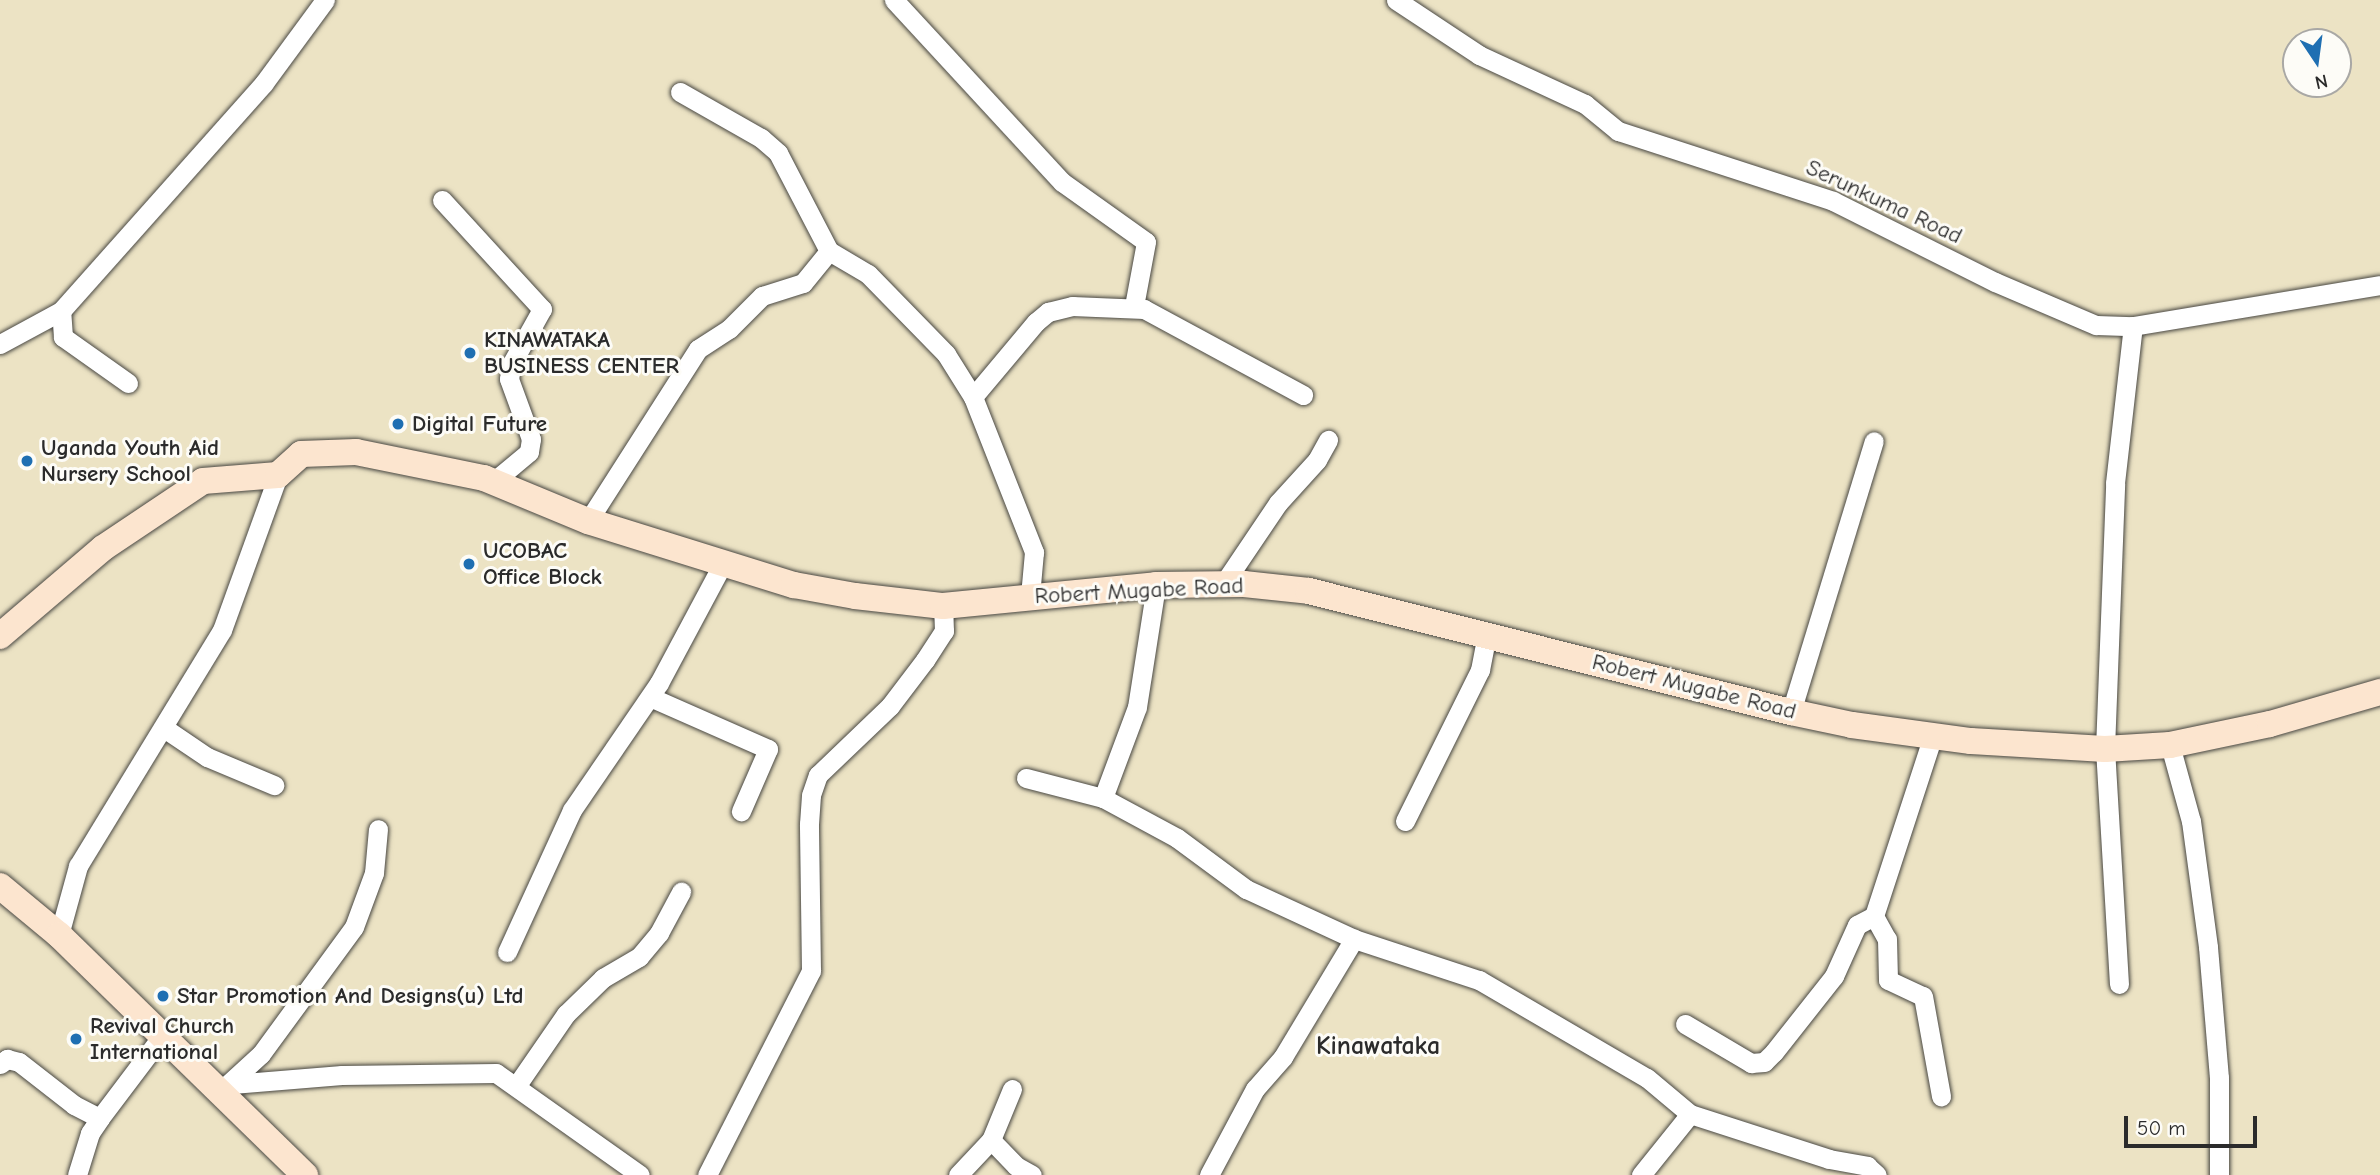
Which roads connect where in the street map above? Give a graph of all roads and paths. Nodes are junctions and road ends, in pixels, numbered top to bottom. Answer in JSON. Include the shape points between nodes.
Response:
{"nodes":[{"id":1,"x":325,"y":0,"type":"edge"},
{"id":2,"x":894,"y":0,"type":"edge"},
{"id":3,"x":1396,"y":0,"type":"edge"},
{"id":4,"x":680,"y":92,"type":"dead end"},
{"id":5,"x":442,"y":200,"type":"dead end"},
{"id":6,"x":829,"y":251,"type":"junction"},
{"id":7,"x":2380,"y":285,"type":"edge"},
{"id":8,"x":1134,"y":306,"type":"junction"},
{"id":9,"x":61,"y":311,"type":"junction"},
{"id":10,"x":2133,"y":327,"type":"junction"},
{"id":11,"x":0,"y":344,"type":"edge"},
{"id":12,"x":128,"y":383,"type":"dead end"},
{"id":13,"x":1303,"y":395,"type":"dead end"},
{"id":14,"x":973,"y":397,"type":"junction"},
{"id":15,"x":1328,"y":440,"type":"dead end"},
{"id":16,"x":1874,"y":441,"type":"dead end"},
{"id":17,"x":278,"y":475,"type":"junction"},
{"id":18,"x":493,"y":482,"type":"junction"},
{"id":19,"x":587,"y":521,"type":"junction"},
{"id":20,"x":723,"y":563,"type":"junction"},
{"id":21,"x":1224,"y":583,"type":"junction"},
{"id":22,"x":1156,"y":586,"type":"junction"},
{"id":23,"x":1030,"y":596,"type":"junction"},
{"id":24,"x":943,"y":606,"type":"junction"},
{"id":25,"x":1487,"y":635,"type":"junction"},
{"id":26,"x":0,"y":636,"type":"edge"},
{"id":27,"x":2380,"y":692,"type":"edge"},
{"id":28,"x":650,"y":697,"type":"junction"},
{"id":29,"x":1791,"y":712,"type":"junction"},
{"id":30,"x":164,"y":728,"type":"junction"},
{"id":31,"x":1933,"y":735,"type":"junction"},
{"id":32,"x":2170,"y":745,"type":"junction"},
{"id":33,"x":2105,"y":748,"type":"junction"},
{"id":34,"x":1026,"y":778,"type":"dead end"},
{"id":35,"x":274,"y":785,"type":"dead end"},
{"id":36,"x":1103,"y":798,"type":"junction"},
{"id":37,"x":741,"y":811,"type":"dead end"},
{"id":38,"x":1405,"y":821,"type":"dead end"},
{"id":39,"x":378,"y":829,"type":"dead end"},
{"id":40,"x":0,"y":886,"type":"edge"},
{"id":41,"x":681,"y":892,"type":"dead end"},
{"id":42,"x":1874,"y":916,"type":"junction"},
{"id":43,"x":59,"y":935,"type":"junction"},
{"id":44,"x":1354,"y":939,"type":"junction"},
{"id":45,"x":507,"y":952,"type":"dead end"},
{"id":46,"x":2119,"y":984,"type":"dead end"},
{"id":47,"x":1685,"y":1024,"type":"dead end"},
{"id":48,"x":162,"y":1036,"type":"junction"},
{"id":49,"x":0,"y":1064,"type":"edge"},
{"id":50,"x":517,"y":1085,"type":"junction"},
{"id":51,"x":223,"y":1086,"type":"junction"},
{"id":52,"x":1012,"y":1089,"type":"dead end"},
{"id":53,"x":1941,"y":1096,"type":"dead end"},
{"id":54,"x":1690,"y":1114,"type":"junction"},
{"id":55,"x":100,"y":1118,"type":"junction"},
{"id":56,"x":991,"y":1140,"type":"junction"},
{"id":57,"x":77,"y":1175,"type":"edge"},
{"id":58,"x":305,"y":1175,"type":"edge"},
{"id":59,"x":640,"y":1175,"type":"edge"},
{"id":60,"x":707,"y":1175,"type":"edge"},
{"id":61,"x":958,"y":1175,"type":"edge"},
{"id":62,"x":1032,"y":1175,"type":"edge"},
{"id":63,"x":1209,"y":1175,"type":"edge"},
{"id":64,"x":1641,"y":1175,"type":"edge"},
{"id":65,"x":1877,"y":1175,"type":"edge"},
{"id":66,"x":2219,"y":1175,"type":"edge"}],
"edges":[{"from":1,"to":9,"type":"street","via":[[264,83]]},
{"from":2,"to":8,"type":"street","via":[[1062,182],[1146,242]]},
{"from":3,"to":10,"type":"street","name":"Serunkuma Road","via":[[1479,55],[1585,104],[1618,131],[1833,201],[2069,317],[2096,325]]},
{"from":4,"to":6,"type":"street","via":[[761,138],[778,153]]},
{"from":5,"to":18,"type":"street","via":[[542,309],[512,363],[509,379],[531,439],[529,452]]},
{"from":6,"to":14,"type":"street","via":[[868,274],[923,325]]},
{"from":6,"to":19,"type":"street","via":[[803,283],[762,296],[729,329],[698,349]]},
{"from":7,"to":10,"type":"street","name":"Serunkuma Road"},
{"from":8,"to":13,"type":"street"},
{"from":8,"to":14,"type":"street","via":[[1105,310],[1072,306],[1048,312]]},
{"from":9,"to":11,"type":"street"},
{"from":9,"to":12,"type":"street","via":[[63,337]]},
{"from":10,"to":33,"type":"street","via":[[2115,496]]},
{"from":14,"to":23,"type":"street","via":[[1034,552]]},
{"from":15,"to":21,"type":"street"},
{"from":16,"to":29,"type":"street"},
{"from":17,"to":18,"type":"street","name":"Robert Mugabe Road","via":[[301,454],[356,452]]},
{"from":17,"to":26,"type":"street","via":[[203,481],[103,548]]},
{"from":17,"to":30,"type":"street","via":[[222,630]]},
{"from":18,"to":19,"type":"street","name":"Robert Mugabe Road"},
{"from":19,"to":20,"type":"street","name":"Robert Mugabe Road"},
{"from":20,"to":24,"type":"street","name":"Robert Mugabe Road","via":[[794,584]]},
{"from":20,"to":28,"type":"street"},
{"from":21,"to":22,"type":"street","name":"Robert Mugabe Road"},
{"from":21,"to":25,"type":"street","name":"Robert Mugabe Road","via":[[1309,591]]},
{"from":22,"to":23,"type":"street","name":"Robert Mugabe Road"},
{"from":22,"to":36,"type":"street","via":[[1137,707]]},
{"from":23,"to":24,"type":"street","name":"Robert Mugabe Road"},
{"from":24,"to":60,"type":"street","via":[[944,631],[925,660],[890,706],[818,775],[808,824],[811,971]]},
{"from":25,"to":29,"type":"street","name":"Robert Mugabe Road"},
{"from":25,"to":38,"type":"street","via":[[1480,670]]},
{"from":27,"to":32,"type":"street","name":"Robert Mugabe Road","via":[[2270,724]]},
{"from":28,"to":37,"type":"street","via":[[768,749]]},
{"from":28,"to":45,"type":"street","via":[[572,810]]},
{"from":29,"to":31,"type":"street","name":"Robert Mugabe Road","via":[[1852,726]]},
{"from":30,"to":35,"type":"street","via":[[207,757]]},
{"from":30,"to":43,"type":"street","via":[[78,866]]},
{"from":31,"to":33,"type":"street","name":"Robert Mugabe Road"},
{"from":31,"to":42,"type":"street"},
{"from":32,"to":33,"type":"street","name":"Robert Mugabe Road"},
{"from":32,"to":66,"type":"street","via":[[2191,821],[2208,947],[2219,1078]]},
{"from":33,"to":46,"type":"street"},
{"from":34,"to":36,"type":"street"},
{"from":36,"to":44,"type":"street","via":[[1177,838],[1246,888]]},
{"from":39,"to":51,"type":"street","via":[[374,873],[354,927],[261,1054]]},
{"from":40,"to":43,"type":"street"},
{"from":41,"to":50,"type":"street","via":[[659,933],[639,957],[603,978],[566,1014]]},
{"from":42,"to":47,"type":"street","via":[[1857,925],[1834,976],[1764,1062],[1751,1062]]},
{"from":42,"to":53,"type":"street","via":[[1887,939],[1888,980],[1923,996]]},
{"from":43,"to":48,"type":"street"},
{"from":44,"to":54,"type":"street","via":[[1479,980],[1647,1078]]},
{"from":44,"to":63,"type":"street","via":[[1283,1057],[1255,1089]]},
{"from":48,"to":51,"type":"street"},
{"from":48,"to":55,"type":"street"},
{"from":49,"to":55,"type":"street","via":[[7,1059],[19,1062],[74,1105]]},
{"from":50,"to":51,"type":"street","via":[[504,1076],[483,1073],[342,1075]]},
{"from":50,"to":59,"type":"street"},
{"from":51,"to":58,"type":"street"},
{"from":52,"to":56,"type":"street"},
{"from":54,"to":64,"type":"street"},
{"from":54,"to":65,"type":"street","via":[[1829,1159],[1867,1166]]},
{"from":55,"to":57,"type":"street","via":[[90,1133]]},
{"from":56,"to":61,"type":"street"},
{"from":56,"to":62,"type":"street","via":[[1016,1166]]}]}
